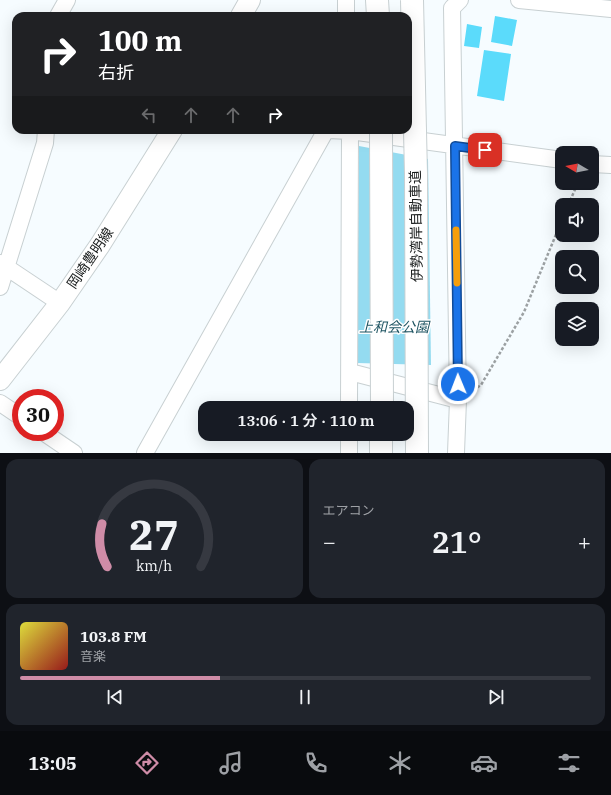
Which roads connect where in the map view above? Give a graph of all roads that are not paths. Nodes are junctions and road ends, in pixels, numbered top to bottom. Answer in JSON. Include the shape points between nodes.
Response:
{"nodes":[{"id":1,"x":67,"y":0,"type":"edge"},
{"id":2,"x":250,"y":0,"type":"edge"},
{"id":3,"x":346,"y":0,"type":"edge"},
{"id":4,"x":377,"y":0,"type":"edge"},
{"id":5,"x":412,"y":0,"type":"edge"},
{"id":6,"x":460,"y":0,"type":"edge"},
{"id":7,"x":519,"y":0,"type":"edge"},
{"id":8,"x":611,"y":9,"type":"edge"},
{"id":9,"x":60,"y":12,"type":"edge"},
{"id":10,"x":243,"y":12,"type":"edge"},
{"id":11,"x":346,"y":12,"type":"edge"},
{"id":12,"x":378,"y":12,"type":"edge"},
{"id":13,"x":46,"y":134,"type":"edge"},
{"id":14,"x":170,"y":134,"type":"edge"},
{"id":15,"x":325,"y":134,"type":"edge"},
{"id":16,"x":350,"y":134,"type":"edge"},
{"id":17,"x":371,"y":134,"type":"edge"},
{"id":18,"x":381,"y":134,"type":"edge"},
{"id":19,"x":455,"y":146,"type":"junction"},
{"id":20,"x":555,"y":159,"type":"edge"},
{"id":21,"x":599,"y":164,"type":"edge"},
{"id":22,"x":611,"y":165,"type":"edge"},
{"id":23,"x":3,"y":264,"type":"edge"},
{"id":24,"x":0,"y":287,"type":"edge"},
{"id":25,"x":60,"y":302,"type":"junction"},
{"id":26,"x":350,"y":372,"type":"junction"},
{"id":27,"x":0,"y":380,"type":"edge"},
{"id":28,"x":458,"y":400,"type":"junction"},
{"id":29,"x":350,"y":401,"type":"edge"},
{"id":30,"x":382,"y":401,"type":"edge"},
{"id":31,"x":0,"y":403,"type":"edge"},
{"id":32,"x":12,"y":411,"type":"edge"},
{"id":33,"x":56,"y":441,"type":"edge"},
{"id":34,"x":349,"y":441,"type":"edge"},
{"id":35,"x":382,"y":441,"type":"edge"},
{"id":36,"x":74,"y":453,"type":"edge"},
{"id":37,"x":145,"y":453,"type":"edge"},
{"id":38,"x":349,"y":453,"type":"edge"},
{"id":39,"x":381,"y":453,"type":"edge"},
{"id":40,"x":417,"y":453,"type":"edge"},
{"id":41,"x":456,"y":453,"type":"edge"}],
"edges":[{"from":1,"to":9,"type":"street"},
{"from":2,"to":10,"type":"main road"},
{"from":3,"to":11,"type":"street"},
{"from":4,"to":12,"type":"highway"},
{"from":5,"to":40,"type":"highway","name":"伊勢湾岸自動車道","bridge":true,"via":[[416,174]]},
{"from":6,"to":19,"type":"street","via":[[452,8]]},
{"from":7,"to":8,"type":"street"},
{"from":13,"to":23,"type":"street","via":[[45,143]]},
{"from":14,"to":25,"type":"main road","name":"岡崎豊明線","via":[[100,246]]},
{"from":15,"to":37,"type":"street"},
{"from":16,"to":26,"type":"street"},
{"from":17,"to":19,"type":"street"},
{"from":18,"to":30,"type":"highway","bridge":true},
{"from":19,"to":20,"type":"street"},
{"from":19,"to":28,"type":"street"},
{"from":21,"to":22,"type":"street"},
{"from":23,"to":24,"type":"street"},
{"from":23,"to":25,"type":"street"},
{"from":25,"to":27,"type":"main road","name":"岡崎豊明線"},
{"from":26,"to":28,"type":"street"},
{"from":26,"to":29,"type":"street"},
{"from":28,"to":41,"type":"street"},
{"from":31,"to":32,"type":"street"},
{"from":33,"to":36,"type":"street"},
{"from":34,"to":38,"type":"street"},
{"from":35,"to":39,"type":"highway"}]}
